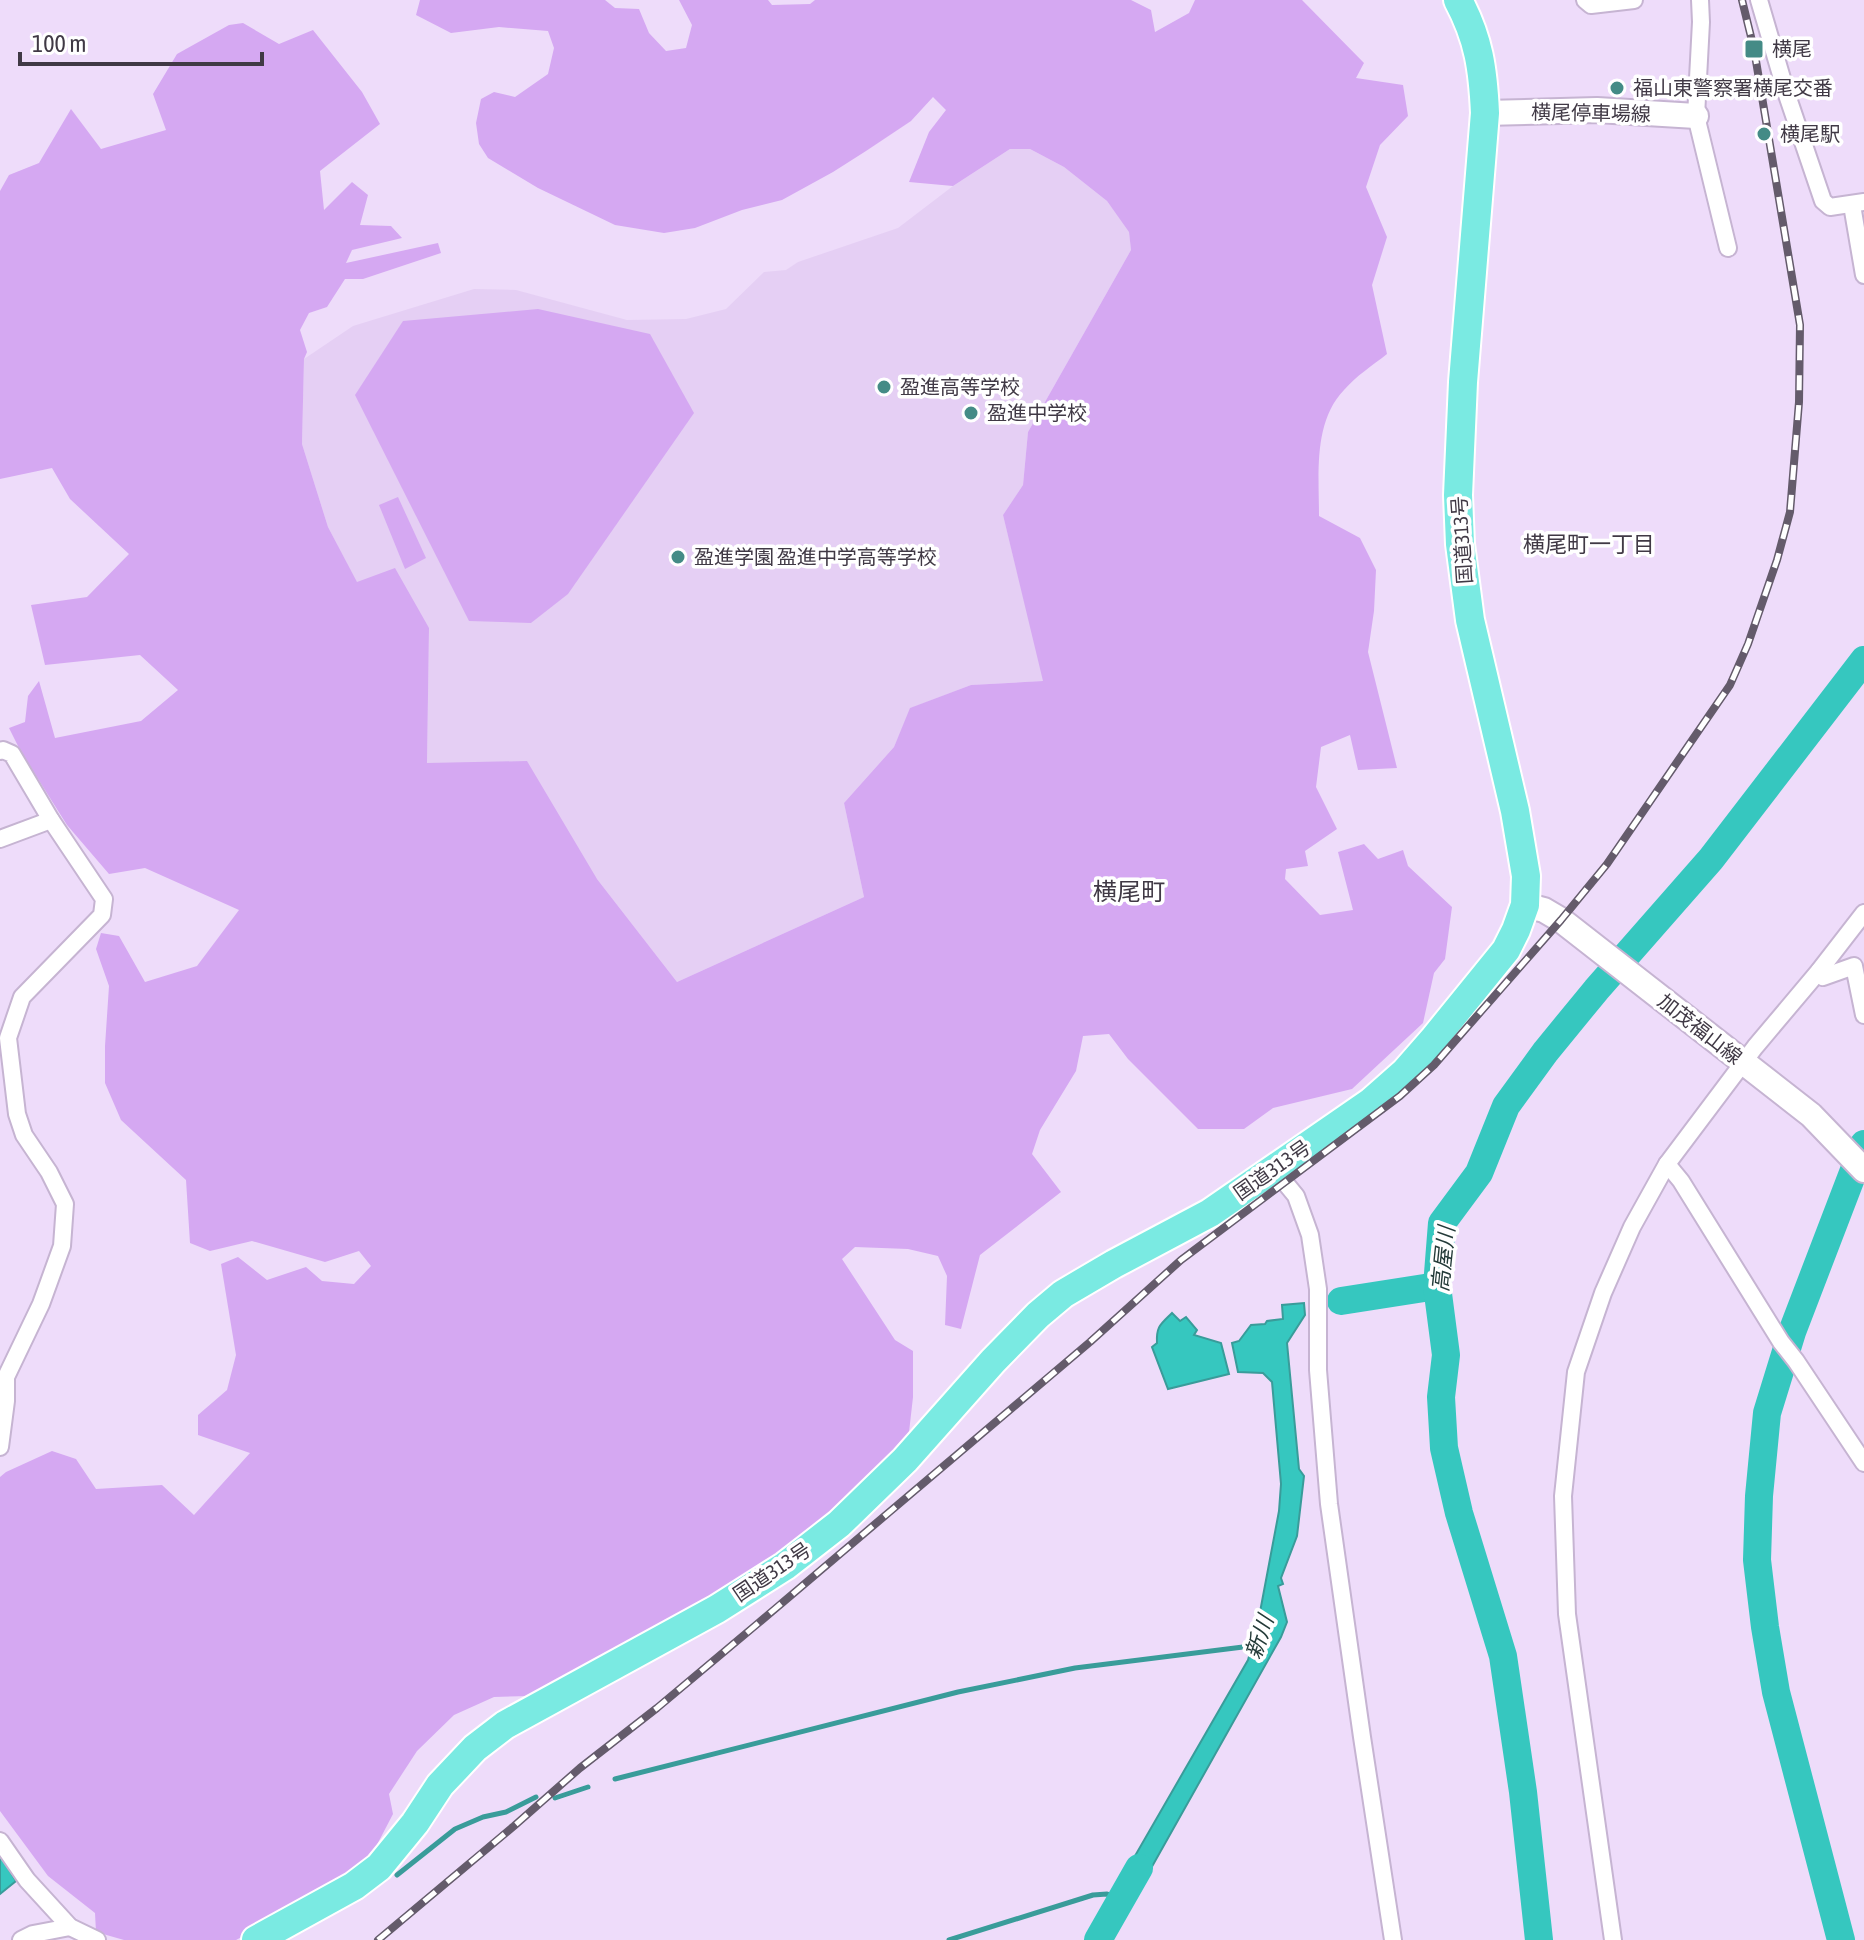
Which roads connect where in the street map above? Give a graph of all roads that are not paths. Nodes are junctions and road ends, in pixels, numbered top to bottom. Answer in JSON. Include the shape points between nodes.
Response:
{"nodes":[{"id":1,"x":1458,"y":0,"type":"edge"},
{"id":2,"x":1585,"y":0,"type":"edge"},
{"id":3,"x":1634,"y":0,"type":"edge"},
{"id":4,"x":1700,"y":0,"type":"edge"},
{"id":5,"x":1759,"y":0,"type":"edge"},
{"id":6,"x":1485,"y":113,"type":"junction"},
{"id":7,"x":1696,"y":116,"type":"junction"},
{"id":8,"x":1858,"y":203,"type":"edge"},
{"id":9,"x":1728,"y":248,"type":"dead end"},
{"id":10,"x":1864,"y":275,"type":"edge"},
{"id":11,"x":0,"y":751,"type":"edge"},
{"id":12,"x":51,"y":820,"type":"junction"},
{"id":13,"x":0,"y":839,"type":"edge"},
{"id":14,"x":1525,"y":905,"type":"junction"},
{"id":15,"x":1864,"y":913,"type":"edge"},
{"id":16,"x":1819,"y":971,"type":"junction"},
{"id":17,"x":1864,"y":1015,"type":"edge"},
{"id":18,"x":1744,"y":1063,"type":"junction"},
{"id":19,"x":1858,"y":1163,"type":"edge"},
{"id":20,"x":1667,"y":1164,"type":"junction"},
{"id":21,"x":1273,"y":1168,"type":"junction"},
{"id":22,"x":0,"y":1447,"type":"edge"},
{"id":23,"x":1864,"y":1463,"type":"edge"},
{"id":24,"x":0,"y":1841,"type":"edge"},
{"id":25,"x":70,"y":1927,"type":"junction"},
{"id":26,"x":21,"y":1940,"type":"edge"},
{"id":27,"x":97,"y":1940,"type":"edge"},
{"id":28,"x":256,"y":1940,"type":"edge"},
{"id":29,"x":1393,"y":1940,"type":"edge"},
{"id":30,"x":1613,"y":1940,"type":"edge"}],
"edges":[{"from":1,"to":6,"type":"highway","name":"国道313号","via":[[1475,37]]},
{"from":2,"to":3,"type":"street","via":[[1591,5]]},
{"from":4,"to":7,"type":"street"},
{"from":5,"to":8,"type":"street","via":[[1823,201],[1830,207]]},
{"from":6,"to":7,"type":"main road","name":"横尾停車場線","via":[[1597,110]]},
{"from":6,"to":14,"type":"highway","name":"国道313号","via":[[1463,382],[1460,544],[1472,632],[1522,848]]},
{"from":7,"to":9,"type":"street"},
{"from":8,"to":10,"type":"street"},
{"from":11,"to":12,"type":"street","via":[[12,754]]},
{"from":12,"to":13,"type":"street"},
{"from":12,"to":22,"type":"street","via":[[104,899],[102,915],[22,997],[8,1038],[24,1135],[65,1204],[62,1246],[6,1377]]},
{"from":14,"to":18,"type":"main road","name":"加茂福山線","via":[[1567,925]]},
{"from":14,"to":21,"type":"highway","name":"国道313号","via":[[1506,950],[1405,1072],[1371,1102]]},
{"from":15,"to":16,"type":"street"},
{"from":16,"to":17,"type":"street","via":[[1823,977],[1854,966]]},
{"from":16,"to":18,"type":"street"},
{"from":18,"to":19,"type":"main road","name":"加茂福山線","via":[[1811,1115]]},
{"from":18,"to":20,"type":"street"},
{"from":20,"to":23,"type":"street"},
{"from":20,"to":30,"type":"street","via":[[1603,1293],[1576,1372],[1563,1496],[1567,1614]]},
{"from":21,"to":28,"type":"highway","name":"国道313号","via":[[1210,1213],[1063,1294],[839,1524],[717,1609],[505,1725],[440,1785],[379,1867]]},
{"from":21,"to":29,"type":"street","via":[[1296,1196],[1310,1235],[1318,1289],[1318,1370],[1329,1504]]},
{"from":24,"to":25,"type":"street"},
{"from":25,"to":26,"type":"street"},
{"from":25,"to":27,"type":"street"}]}
